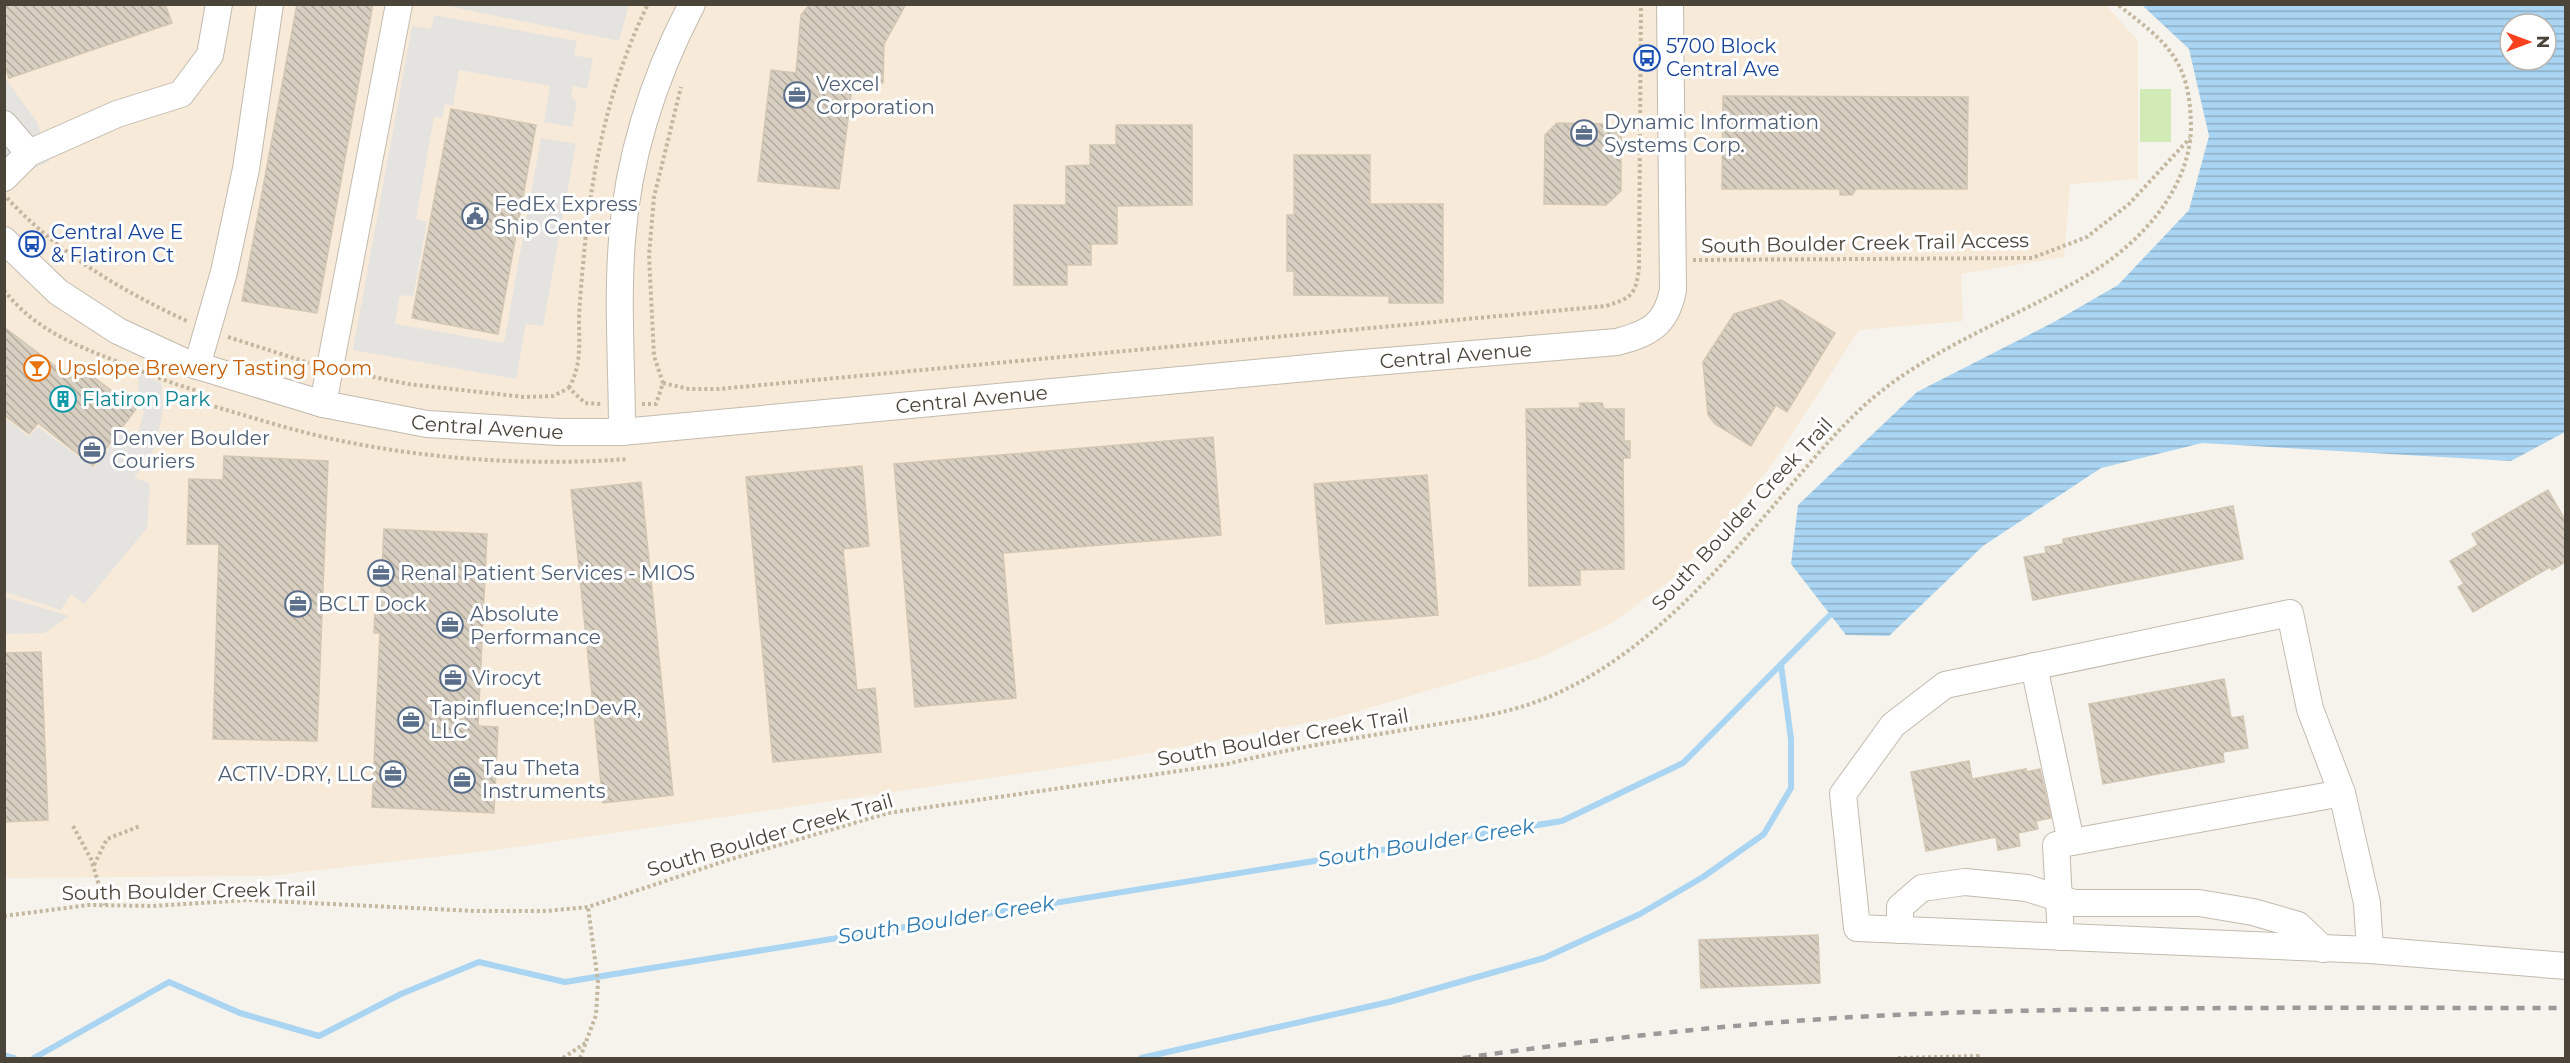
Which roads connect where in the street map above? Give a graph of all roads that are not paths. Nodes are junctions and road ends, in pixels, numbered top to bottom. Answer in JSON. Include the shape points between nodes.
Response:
{"nodes":[{"id":1,"x":219,"y":4,"type":"edge"},
{"id":2,"x":270,"y":4,"type":"edge"},
{"id":3,"x":399,"y":4,"type":"edge"},
{"id":4,"x":692,"y":4,"type":"edge"},
{"id":5,"x":1670,"y":4,"type":"edge"},
{"id":6,"x":4,"y":124,"type":"edge"},
{"id":7,"x":30,"y":153,"type":"junction"},
{"id":8,"x":4,"y":178,"type":"edge"},
{"id":9,"x":4,"y":240,"type":"edge"},
{"id":10,"x":197,"y":366,"type":"junction"},
{"id":11,"x":324,"y":404,"type":"junction"},
{"id":12,"x":622,"y":432,"type":"junction"},
{"id":13,"x":2034,"y":666,"type":"junction"},
{"id":14,"x":2342,"y":793,"type":"junction"},
{"id":15,"x":2071,"y":842,"type":"junction"},
{"id":16,"x":2059,"y":898,"type":"junction"},
{"id":17,"x":1900,"y":930,"type":"junction"},
{"id":18,"x":2061,"y":937,"type":"junction"},
{"id":19,"x":2323,"y":949,"type":"junction"},
{"id":20,"x":2370,"y":950,"type":"junction"},
{"id":21,"x":2565,"y":966,"type":"edge"}],
"edges":[{"from":1,"to":7,"type":"street","via":[[210,55],[181,94],[117,114]]},
{"from":2,"to":10,"type":"street","via":[[246,168],[224,272]]},
{"from":3,"to":11,"type":"street"},
{"from":4,"to":12,"type":"street","via":[[652,95],[633,167],[622,240]]},
{"from":5,"to":12,"type":"street","name":"Central Avenue","via":[[1673,290],[1666,312],[1647,333],[1617,342]]},
{"from":6,"to":7,"type":"street"},
{"from":7,"to":8,"type":"street"},
{"from":9,"to":10,"type":"street","name":"Central Avenue","via":[[58,292],[108,324]]},
{"from":10,"to":11,"type":"street","name":"Central Avenue"},
{"from":11,"to":12,"type":"street","name":"Central Avenue","via":[[427,424]]},
{"from":13,"to":14,"type":"street","via":[[2290,613],[2310,709]]},
{"from":13,"to":15,"type":"street"},
{"from":13,"to":17,"type":"street","via":[[1945,684],[1893,725],[1843,794],[1857,927]]},
{"from":14,"to":15,"type":"street"},
{"from":14,"to":20,"type":"street","via":[[2367,903]]},
{"from":15,"to":16,"type":"street","via":[[2056,845]]},
{"from":16,"to":17,"type":"street","via":[[2027,888],[1965,882],[1922,888],[1900,907]]},
{"from":16,"to":18,"type":"street"},
{"from":16,"to":19,"type":"street","via":[[2074,903],[2199,903],[2253,912],[2298,925]]},
{"from":17,"to":18,"type":"street"},
{"from":18,"to":19,"type":"street"},
{"from":19,"to":20,"type":"street"},
{"from":20,"to":21,"type":"street"}]}
